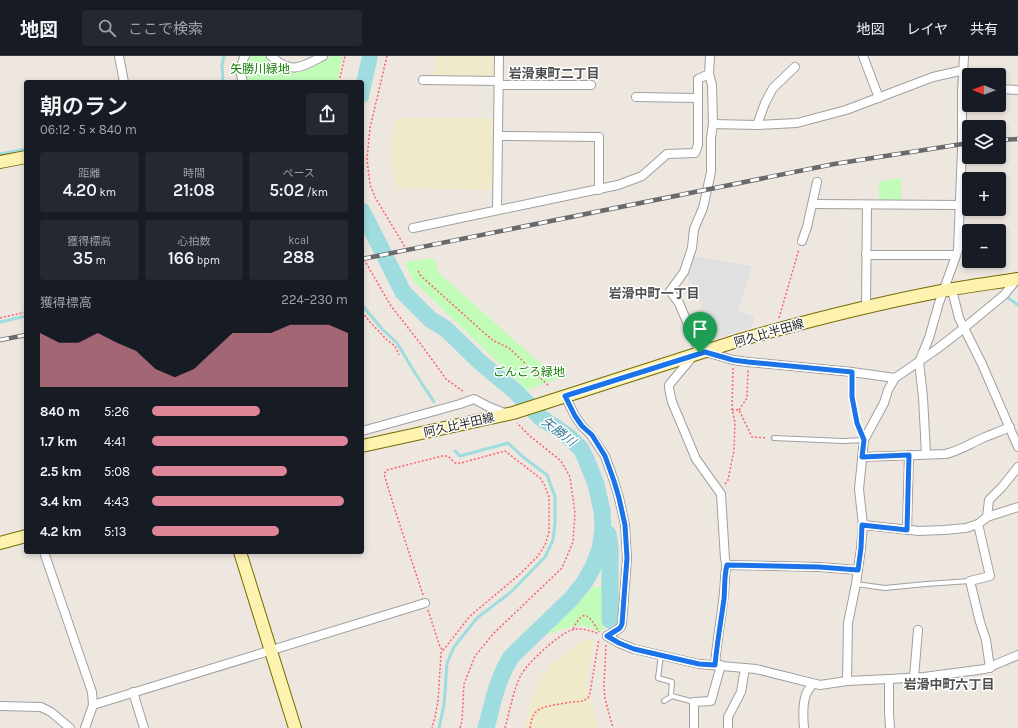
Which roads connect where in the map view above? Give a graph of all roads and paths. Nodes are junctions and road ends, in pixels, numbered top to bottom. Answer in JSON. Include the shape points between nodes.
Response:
{"nodes":[{"id":1,"x":119,"y":56,"type":"edge"},
{"id":2,"x":245,"y":56,"type":"edge"},
{"id":3,"x":271,"y":56,"type":"edge"},
{"id":4,"x":323,"y":56,"type":"edge"},
{"id":5,"x":345,"y":56,"type":"edge"},
{"id":6,"x":387,"y":56,"type":"edge"},
{"id":7,"x":499,"y":56,"type":"edge"},
{"id":8,"x":710,"y":56,"type":"edge"},
{"id":9,"x":863,"y":56,"type":"edge"},
{"id":10,"x":964,"y":56,"type":"edge"},
{"id":11,"x":795,"y":67,"type":"dead end"},
{"id":12,"x":964,"y":68,"type":"edge"},
{"id":13,"x":962,"y":70,"type":"edge"},
{"id":14,"x":709,"y":74,"type":"junction"},
{"id":15,"x":124,"y":80,"type":"edge"},
{"id":16,"x":242,"y":80,"type":"edge"},
{"id":17,"x":340,"y":80,"type":"edge"},
{"id":18,"x":423,"y":80,"type":"dead end"},
{"id":19,"x":499,"y":83,"type":"junction"},
{"id":20,"x":591,"y":85,"type":"dead end"},
{"id":21,"x":1006,"y":89,"type":"edge"},
{"id":22,"x":1018,"y":90,"type":"edge"},
{"id":23,"x":636,"y":97,"type":"dead end"},
{"id":24,"x":698,"y":98,"type":"junction"},
{"id":25,"x":879,"y":98,"type":"junction"},
{"id":26,"x":964,"y":112,"type":"edge"},
{"id":27,"x":713,"y":124,"type":"junction"},
{"id":28,"x":757,"y":125,"type":"junction"},
{"id":29,"x":498,"y":136,"type":"junction"},
{"id":30,"x":24,"y":157,"type":"edge"},
{"id":31,"x":0,"y":162,"type":"edge"},
{"id":32,"x":817,"y":182,"type":"dead end"},
{"id":33,"x":599,"y":190,"type":"junction"},
{"id":34,"x":812,"y":204,"type":"junction"},
{"id":35,"x":867,"y":205,"type":"junction"},
{"id":36,"x":960,"y":205,"type":"junction"},
{"id":37,"x":497,"y":210,"type":"junction"},
{"id":38,"x":413,"y":228,"type":"dead end"},
{"id":39,"x":802,"y":241,"type":"joint"},
{"id":40,"x":405,"y":247,"type":"dead end"},
{"id":41,"x":866,"y":255,"type":"junction"},
{"id":42,"x":956,"y":255,"type":"junction"},
{"id":43,"x":364,"y":259,"type":"edge"},
{"id":44,"x":418,"y":271,"type":"dead end"},
{"id":45,"x":1018,"y":279,"type":"edge"},
{"id":46,"x":948,"y":290,"type":"junction"},
{"id":47,"x":866,"y":307,"type":"junction"},
{"id":48,"x":24,"y":312,"type":"edge"},
{"id":49,"x":364,"y":314,"type":"edge"},
{"id":50,"x":0,"y":318,"type":"edge"},
{"id":51,"x":778,"y":322,"type":"dead end"},
{"id":52,"x":964,"y":328,"type":"junction"},
{"id":53,"x":700,"y":354,"type":"junction"},
{"id":54,"x":399,"y":355,"type":"dead end"},
{"id":55,"x":733,"y":360,"type":"junction"},
{"id":56,"x":748,"y":362,"type":"junction"},
{"id":57,"x":919,"y":362,"type":"junction"},
{"id":58,"x":852,"y":372,"type":"junction"},
{"id":59,"x":895,"y":378,"type":"junction"},
{"id":60,"x":549,"y":386,"type":"dead end"},
{"id":61,"x":565,"y":396,"type":"junction"},
{"id":62,"x":474,"y":399,"type":"junction"},
{"id":63,"x":732,"y":410,"type":"junction"},
{"id":64,"x":739,"y":410,"type":"junction"},
{"id":65,"x":510,"y":413,"type":"junction"},
{"id":66,"x":1010,"y":427,"type":"junction"},
{"id":67,"x":364,"y":430,"type":"edge"},
{"id":68,"x":774,"y":438,"type":"joint"},
{"id":69,"x":864,"y":440,"type":"junction"},
{"id":70,"x":364,"y":446,"type":"edge"},
{"id":71,"x":1018,"y":447,"type":"edge"},
{"id":72,"x":926,"y":454,"type":"junction"},
{"id":73,"x":909,"y":455,"type":"junction"},
{"id":74,"x":862,"y":457,"type":"junction"},
{"id":75,"x":1018,"y":467,"type":"edge"},
{"id":76,"x":721,"y":494,"type":"junction"},
{"id":77,"x":1018,"y":507,"type":"edge"},
{"id":78,"x":988,"y":517,"type":"junction"},
{"id":79,"x":978,"y":524,"type":"junction"},
{"id":80,"x":862,"y":525,"type":"junction"},
{"id":81,"x":907,"y":530,"type":"junction"},
{"id":82,"x":24,"y":537,"type":"edge"},
{"id":83,"x":0,"y":543,"type":"edge"},
{"id":84,"x":45,"y":554,"type":"edge"},
{"id":85,"x":241,"y":554,"type":"edge"},
{"id":86,"x":727,"y":565,"type":"junction"},
{"id":87,"x":858,"y":570,"type":"junction"},
{"id":88,"x":970,"y":582,"type":"junction"},
{"id":89,"x":856,"y":584,"type":"junction"},
{"id":90,"x":425,"y":603,"type":"junction"},
{"id":91,"x":573,"y":629,"type":"junction"},
{"id":92,"x":918,"y":630,"type":"dead end"},
{"id":93,"x":604,"y":638,"type":"junction"},
{"id":94,"x":271,"y":650,"type":"junction"},
{"id":95,"x":443,"y":650,"type":"junction"},
{"id":96,"x":661,"y":655,"type":"junction"},
{"id":97,"x":1018,"y":655,"type":"edge"},
{"id":98,"x":718,"y":665,"type":"junction"},
{"id":99,"x":745,"y":668,"type":"junction"},
{"id":100,"x":990,"y":668,"type":"junction"},
{"id":101,"x":914,"y":677,"type":"junction"},
{"id":102,"x":889,"y":679,"type":"junction"},
{"id":103,"x":847,"y":681,"type":"junction"},
{"id":104,"x":813,"y":684,"type":"junction"},
{"id":105,"x":133,"y":692,"type":"junction"},
{"id":106,"x":672,"y":696,"type":"junction"},
{"id":107,"x":664,"y":701,"type":"dead end"},
{"id":108,"x":694,"y":702,"type":"junction"},
{"id":109,"x":93,"y":705,"type":"junction"},
{"id":110,"x":0,"y":706,"type":"edge"},
{"id":111,"x":70,"y":728,"type":"edge"},
{"id":112,"x":85,"y":728,"type":"edge"},
{"id":113,"x":144,"y":728,"type":"edge"},
{"id":114,"x":295,"y":728,"type":"edge"},
{"id":115,"x":432,"y":728,"type":"edge"},
{"id":116,"x":460,"y":728,"type":"edge"},
{"id":117,"x":505,"y":728,"type":"edge"},
{"id":118,"x":530,"y":728,"type":"edge"},
{"id":119,"x":613,"y":728,"type":"edge"},
{"id":120,"x":694,"y":728,"type":"edge"},
{"id":121,"x":728,"y":728,"type":"edge"},
{"id":122,"x":804,"y":728,"type":"edge"},
{"id":123,"x":890,"y":728,"type":"edge"}],
"edges":[{"from":1,"to":15,"type":"street"},
{"from":2,"to":16,"type":"street","via":[[240,71]]},
{"from":3,"to":4,"type":"street","via":[[288,67],[295,68],[303,67]]},
{"from":5,"to":17,"type":"path"},
{"from":6,"to":40,"type":"path","via":[[370,128],[367,159],[370,184],[376,199]]},
{"from":7,"to":19,"type":"street"},
{"from":8,"to":14,"type":"street"},
{"from":9,"to":25,"type":"street"},
{"from":10,"to":12,"type":"street"},
{"from":11,"to":28,"type":"street","via":[[773,88]]},
{"from":13,"to":25,"type":"street","via":[[933,77]]},
{"from":14,"to":24,"type":"street","via":[[698,79]]},
{"from":14,"to":27,"type":"street","via":[[712,85]]},
{"from":18,"to":19,"type":"street"},
{"from":19,"to":20,"type":"street"},
{"from":19,"to":29,"type":"street"},
{"from":21,"to":22,"type":"street"},
{"from":23,"to":24,"type":"street"},
{"from":24,"to":33,"type":"street","via":[[698,145],[695,153],[667,154],[642,176]]},
{"from":25,"to":28,"type":"street","via":[[797,123]]},
{"from":26,"to":36,"type":"street"},
{"from":27,"to":28,"type":"street"},
{"from":27,"to":53,"type":"street","via":[[711,172],[703,208],[694,228],[692,248],[684,272],[670,291],[679,303]]},
{"from":29,"to":33,"type":"street","via":[[599,137]]},
{"from":29,"to":37,"type":"street"},
{"from":30,"to":31,"type":"main road"},
{"from":32,"to":34,"type":"street"},
{"from":33,"to":37,"type":"street"},
{"from":34,"to":35,"type":"street"},
{"from":34,"to":39,"type":"street"},
{"from":35,"to":36,"type":"street"},
{"from":35,"to":41,"type":"street"},
{"from":36,"to":42,"type":"street"},
{"from":37,"to":38,"type":"street"},
{"from":39,"to":51,"type":"path"},
{"from":41,"to":42,"type":"street"},
{"from":41,"to":47,"type":"street"},
{"from":42,"to":46,"type":"street"},
{"from":43,"to":62,"type":"path","via":[[391,306],[446,379]]},
{"from":44,"to":60,"type":"path","via":[[482,331],[494,341],[509,348]]},
{"from":45,"to":46,"type":"main road","name":"阿久比半田線"},
{"from":45,"to":52,"type":"street","via":[[1004,295]]},
{"from":46,"to":47,"type":"main road","name":"阿久比半田線"},
{"from":46,"to":52,"type":"street"},
{"from":46,"to":57,"type":"street","via":[[939,303]]},
{"from":47,"to":53,"type":"main road","name":"阿久比半田線"},
{"from":48,"to":50,"type":"path"},
{"from":49,"to":54,"type":"path","via":[[395,346]]},
{"from":52,"to":57,"type":"street"},
{"from":52,"to":66,"type":"street"},
{"from":53,"to":55,"type":"street"},
{"from":53,"to":61,"type":"main road","name":"阿久比半田線"},
{"from":53,"to":76,"type":"street","via":[[669,388],[672,402],[696,459]]},
{"from":55,"to":56,"type":"street"},
{"from":55,"to":63,"type":"path"},
{"from":56,"to":58,"type":"street"},
{"from":56,"to":64,"type":"path","via":[[747,398]]},
{"from":57,"to":59,"type":"street"},
{"from":57,"to":72,"type":"street"},
{"from":58,"to":59,"type":"street"},
{"from":58,"to":69,"type":"lane","via":[[852,397],[857,423]]},
{"from":59,"to":69,"type":"street"},
{"from":61,"to":65,"type":"main road","name":"阿久比半田線"},
{"from":61,"to":93,"type":"street","via":[[578,421],[592,435],[605,456],[625,525],[627,558],[622,624]]},
{"from":62,"to":65,"type":"street","via":[[489,407]]},
{"from":62,"to":67,"type":"street"},
{"from":63,"to":64,"type":"path"},
{"from":63,"to":76,"type":"path","via":[[735,422],[734,450],[728,480]]},
{"from":64,"to":68,"type":"path","via":[[752,437]]},
{"from":65,"to":70,"type":"main road","name":"阿久比半田線"},
{"from":65,"to":116,"type":"path","via":[[530,436],[561,461],[570,477],[575,513],[572,542],[562,568],[494,633],[475,656],[464,684]]},
{"from":66,"to":71,"type":"street"},
{"from":66,"to":72,"type":"street","via":[[961,450],[944,454]]},
{"from":68,"to":69,"type":"lane"},
{"from":69,"to":74,"type":"street"},
{"from":72,"to":73,"type":"street"},
{"from":73,"to":74,"type":"street"},
{"from":73,"to":81,"type":"street"},
{"from":74,"to":80,"type":"street","via":[[859,489]]},
{"from":75,"to":78,"type":"street","via":[[989,500]]},
{"from":76,"to":86,"type":"street"},
{"from":77,"to":78,"type":"street"},
{"from":78,"to":79,"type":"street"},
{"from":79,"to":81,"type":"street","via":[[944,530]]},
{"from":79,"to":88,"type":"street","via":[[990,576]]},
{"from":80,"to":81,"type":"street"},
{"from":80,"to":87,"type":"street"},
{"from":82,"to":83,"type":"main road"},
{"from":84,"to":109,"type":"street","via":[[92,692]]},
{"from":85,"to":94,"type":"main road"},
{"from":86,"to":87,"type":"street"},
{"from":86,"to":98,"type":"street","via":[[716,648]]},
{"from":87,"to":89,"type":"street"},
{"from":88,"to":89,"type":"lane","via":[[885,588]]},
{"from":88,"to":100,"type":"street","via":[[986,640]]},
{"from":89,"to":103,"type":"street","via":[[848,623]]},
{"from":90,"to":94,"type":"street"},
{"from":90,"to":95,"type":"path"},
{"from":90,"to":95,"type":"path","via":[[384,474],[386,470],[442,456],[448,456],[455,463],[461,463],[505,451],[544,484],[549,497],[549,532],[545,545],[520,574],[470,616]]},
{"from":91,"to":93,"type":"path","via":[[588,630]]},
{"from":91,"to":93,"type":"path","via":[[578,619],[587,616]]},
{"from":91,"to":117,"type":"path","via":[[558,637],[524,670]]},
{"from":92,"to":101,"type":"street"},
{"from":93,"to":96,"type":"street"},
{"from":93,"to":118,"type":"path","via":[[588,698],[537,710],[532,716]]},
{"from":93,"to":119,"type":"path","via":[[605,698]]},
{"from":94,"to":105,"type":"street"},
{"from":94,"to":114,"type":"main road"},
{"from":95,"to":115,"type":"path","via":[[436,717]]},
{"from":96,"to":98,"type":"street","via":[[699,664]]},
{"from":96,"to":106,"type":"lane","via":[[658,678],[672,682]]},
{"from":97,"to":100,"type":"street"},
{"from":98,"to":99,"type":"street"},
{"from":98,"to":108,"type":"street","via":[[712,701]]},
{"from":99,"to":104,"type":"street"},
{"from":99,"to":121,"type":"street","via":[[741,692],[728,717]]},
{"from":100,"to":101,"type":"street"},
{"from":101,"to":102,"type":"street"},
{"from":102,"to":103,"type":"street"},
{"from":102,"to":123,"type":"street"},
{"from":103,"to":104,"type":"street"},
{"from":104,"to":122,"type":"street","via":[[804,700]]},
{"from":105,"to":109,"type":"street"},
{"from":105,"to":113,"type":"street"},
{"from":106,"to":107,"type":"lane"},
{"from":106,"to":108,"type":"lane"},
{"from":108,"to":120,"type":"street"},
{"from":109,"to":112,"type":"street"},
{"from":110,"to":111,"type":"street","via":[[41,707]]}]}
